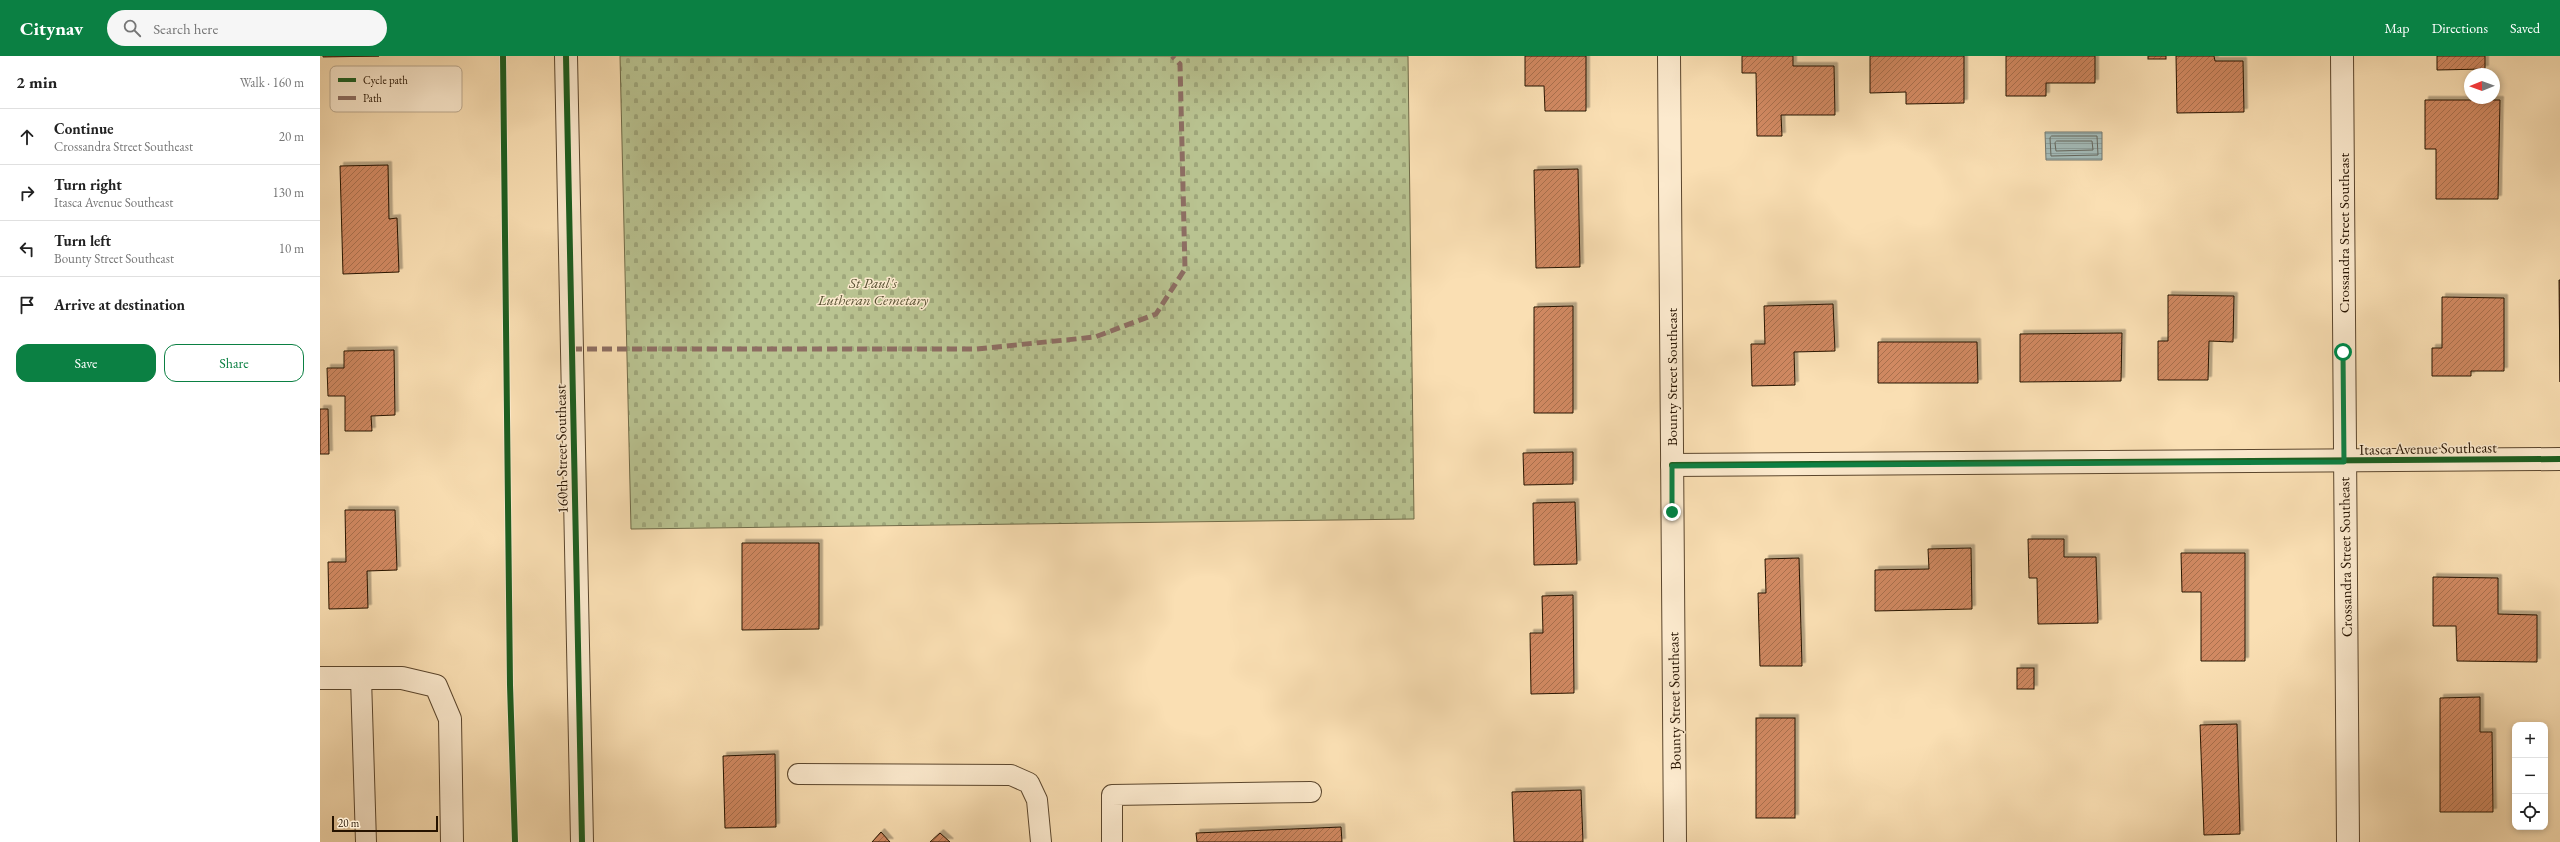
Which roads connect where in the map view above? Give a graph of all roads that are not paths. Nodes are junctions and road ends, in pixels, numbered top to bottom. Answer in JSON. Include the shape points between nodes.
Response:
{"nodes":[{"id":1,"x":566,"y":56,"type":"edge"},
{"id":2,"x":1669,"y":56,"type":"edge"},
{"id":3,"x":2342,"y":56,"type":"edge"},
{"id":4,"x":2560,"y":459,"type":"edge"},
{"id":5,"x":2344,"y":462,"type":"junction"},
{"id":6,"x":1672,"y":466,"type":"junction"},
{"id":7,"x":320,"y":678,"type":"edge"},
{"id":8,"x":361,"y":678,"type":"junction"},
{"id":9,"x":798,"y":774,"type":"dead end"},
{"id":10,"x":1311,"y":792,"type":"dead end"},
{"id":11,"x":366,"y":842,"type":"edge"},
{"id":12,"x":452,"y":842,"type":"edge"},
{"id":13,"x":582,"y":842,"type":"edge"},
{"id":14,"x":1041,"y":842,"type":"edge"},
{"id":15,"x":1112,"y":842,"type":"edge"},
{"id":16,"x":1675,"y":842,"type":"edge"},
{"id":17,"x":2348,"y":842,"type":"edge"}],
"edges":[{"from":1,"to":13,"type":"street","name":"160th Street Southeast"},
{"from":2,"to":6,"type":"street","name":"Bounty Street Southeast"},
{"from":3,"to":5,"type":"street","name":"Crossandra Street Southeast"},
{"from":4,"to":5,"type":"street","name":"Itasca Avenue Southeast"},
{"from":5,"to":6,"type":"street","name":"Itasca Avenue Southeast"},
{"from":5,"to":17,"type":"street","name":"Crossandra Street Southeast"},
{"from":6,"to":16,"type":"street","name":"Bounty Street Southeast"},
{"from":7,"to":8,"type":"street"},
{"from":8,"to":11,"type":"lane"},
{"from":8,"to":12,"type":"street","via":[[402,678],[436,686],[450,719]]},
{"from":9,"to":14,"type":"lane","via":[[1011,775],[1029,783],[1037,800]]},
{"from":10,"to":15,"type":"lane","via":[[1112,795]]}]}
